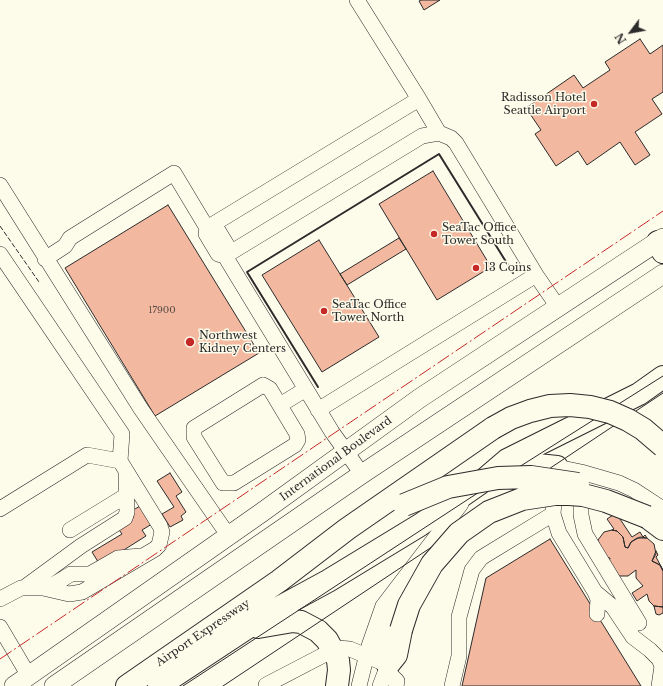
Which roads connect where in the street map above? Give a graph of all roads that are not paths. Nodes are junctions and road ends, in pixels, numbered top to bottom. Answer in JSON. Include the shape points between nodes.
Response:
{"nodes":[{"id":1,"x":357,"y":0,"type":"edge"},
{"id":2,"x":418,"y":99,"type":"junction"},
{"id":3,"x":439,"y":133,"type":"junction"},
{"id":4,"x":0,"y":186,"type":"edge"},
{"id":5,"x":210,"y":226,"type":"junction"},
{"id":6,"x":661,"y":244,"type":"edge"},
{"id":7,"x":0,"y":254,"type":"edge"},
{"id":8,"x":228,"y":254,"type":"junction"},
{"id":9,"x":45,"y":259,"type":"junction"},
{"id":10,"x":663,"y":274,"type":"edge"},
{"id":11,"x":536,"y":275,"type":"junction"},
{"id":12,"x":558,"y":308,"type":"junction"},
{"id":13,"x":663,"y":377,"type":"edge"},
{"id":14,"x":306,"y":389,"type":"junction"},
{"id":15,"x":280,"y":405,"type":"junction"},
{"id":16,"x":318,"y":410,"type":"junction"},
{"id":17,"x":663,"y":446,"type":"edge"},
{"id":18,"x":346,"y":453,"type":"junction"},
{"id":19,"x":123,"y":466,"type":"junction"},
{"id":20,"x":557,"y":467,"type":"junction"},
{"id":21,"x":496,"y":469,"type":"junction"},
{"id":22,"x":581,"y":472,"type":"junction"},
{"id":23,"x":362,"y":474,"type":"junction"},
{"id":24,"x":479,"y":484,"type":"junction"},
{"id":25,"x":126,"y":495,"type":"junction"},
{"id":26,"x":0,"y":509,"type":"edge"},
{"id":27,"x":553,"y":514,"type":"junction"},
{"id":28,"x":658,"y":518,"type":"edge"},
{"id":29,"x":72,"y":529,"type":"dead end"},
{"id":30,"x":228,"y":535,"type":"junction"},
{"id":31,"x":143,"y":556,"type":"junction"},
{"id":32,"x":405,"y":576,"type":"junction"},
{"id":33,"x":279,"y":581,"type":"junction"},
{"id":34,"x":35,"y":588,"type":"junction"},
{"id":35,"x":595,"y":592,"type":"junction"},
{"id":36,"x":0,"y":599,"type":"edge"},
{"id":37,"x":597,"y":614,"type":"dead end"},
{"id":38,"x":639,"y":623,"type":"dead end"},
{"id":39,"x":0,"y":627,"type":"edge"},
{"id":40,"x":233,"y":637,"type":"junction"},
{"id":41,"x":334,"y":649,"type":"junction"},
{"id":42,"x":366,"y":656,"type":"junction"},
{"id":43,"x":91,"y":661,"type":"junction"},
{"id":44,"x":386,"y":668,"type":"edge"},
{"id":45,"x":25,"y":683,"type":"edge"},
{"id":46,"x":266,"y":685,"type":"dead end"},
{"id":47,"x":54,"y":686,"type":"edge"},
{"id":48,"x":127,"y":686,"type":"edge"},
{"id":49,"x":159,"y":686,"type":"edge"},
{"id":50,"x":337,"y":686,"type":"edge"},
{"id":51,"x":359,"y":686,"type":"edge"},
{"id":52,"x":373,"y":686,"type":"edge"},
{"id":53,"x":380,"y":686,"type":"edge"},
{"id":54,"x":396,"y":686,"type":"edge"},
{"id":55,"x":452,"y":686,"type":"edge"},
{"id":56,"x":659,"y":686,"type":"edge"}],
"edges":[{"from":1,"to":2,"type":"lane"},
{"from":2,"to":3,"type":"lane"},
{"from":2,"to":5,"type":"lane"},
{"from":3,"to":8,"type":"lane","via":[[422,136]]},
{"from":3,"to":11,"type":"lane","via":[[456,142]]},
{"from":4,"to":9,"type":"lane"},
{"from":5,"to":8,"type":"lane"},
{"from":5,"to":9,"type":"lane","via":[[174,173],[70,238],[65,246]]},
{"from":6,"to":12,"type":"main road","name":"International Boulevard"},
{"from":7,"to":19,"type":"lane","via":[[120,428]]},
{"from":8,"to":14,"type":"lane"},
{"from":9,"to":30,"type":"lane","via":[[141,409]]},
{"from":10,"to":23,"type":"main road"},
{"from":11,"to":12,"type":"lane"},
{"from":11,"to":16,"type":"lane"},
{"from":12,"to":18,"type":"main road","name":"International Boulevard","via":[[420,398]]},
{"from":13,"to":21,"type":"highway","via":[[639,394],[519,453]]},
{"from":14,"to":15,"type":"lane"},
{"from":14,"to":16,"type":"lane"},
{"from":15,"to":15,"type":"lane","via":[[297,434],[297,443],[234,483],[223,483],[194,437],[194,428],[263,385],[270,389]]},
{"from":16,"to":18,"type":"lane"},
{"from":17,"to":33,"type":"highway","bridge":true,"via":[[628,420],[610,412],[570,405],[530,410],[493,428],[346,529]]},
{"from":18,"to":23,"type":"lane"},
{"from":18,"to":30,"type":"main road","name":"International Boulevard"},
{"from":19,"to":25,"type":"lane"},
{"from":19,"to":26,"type":"lane","via":[[87,455]]},
{"from":19,"to":31,"type":"lane","via":[[162,532],[159,544]]},
{"from":20,"to":21,"type":"highway","via":[[515,464]]},
{"from":20,"to":22,"type":"lane"},
{"from":20,"to":27,"type":"lane"},
{"from":21,"to":24,"type":"highway"},
{"from":22,"to":28,"type":"lane","via":[[634,490]]},
{"from":22,"to":38,"type":"lane","via":[[581,515],[585,534]]},
{"from":23,"to":43,"type":"main road"},
{"from":24,"to":32,"type":"lane"},
{"from":24,"to":40,"type":"highway","via":[[420,525]]},
{"from":25,"to":29,"type":"lane"},
{"from":25,"to":34,"type":"lane","via":[[125,518],[88,542]]},
{"from":27,"to":35,"type":"lane","via":[[559,533]]},
{"from":27,"to":55,"type":"lane","via":[[481,558],[472,570],[459,618],[459,656]]},
{"from":28,"to":33,"type":"highway","bridge":true,"via":[[595,489],[570,482],[530,478],[471,482],[432,493],[404,505],[354,538]]},
{"from":28,"to":44,"type":"highway","bridge":true,"via":[[606,501],[568,494],[522,499],[490,512],[459,533],[432,564],[411,600],[396,655]]},
{"from":30,"to":45,"type":"main road","name":"International Boulevard"},
{"from":31,"to":34,"type":"lane","via":[[118,558],[95,572],[71,574],[51,587]]},
{"from":31,"to":34,"type":"lane","via":[[82,592],[66,594]]},
{"from":32,"to":42,"type":"lane","via":[[383,606]]},
{"from":32,"to":44,"type":"lane","via":[[393,604]]},
{"from":33,"to":48,"type":"highway","name":"Airport Expressway"},
{"from":34,"to":36,"type":"lane","via":[[12,592]]},
{"from":35,"to":37,"type":"lane","via":[[598,599]]},
{"from":35,"to":56,"type":"lane","via":[[613,607],[633,637],[659,659],[662,666]]},
{"from":39,"to":45,"type":"lane"},
{"from":40,"to":41,"type":"highway","via":[[264,626],[301,622],[318,631]]},
{"from":40,"to":49,"type":"highway"},
{"from":41,"to":42,"type":"lane","via":[[350,649]]},
{"from":41,"to":46,"type":"lane"},
{"from":41,"to":50,"type":"highway","via":[[339,670]]},
{"from":42,"to":44,"type":"lane"},
{"from":42,"to":51,"type":"lane"},
{"from":43,"to":45,"type":"main road","via":[[40,681]]},
{"from":43,"to":47,"type":"main road"},
{"from":44,"to":52,"type":"lane","via":[[375,676]]},
{"from":44,"to":53,"type":"lane"},
{"from":44,"to":54,"type":"lane","via":[[397,681]]}]}
